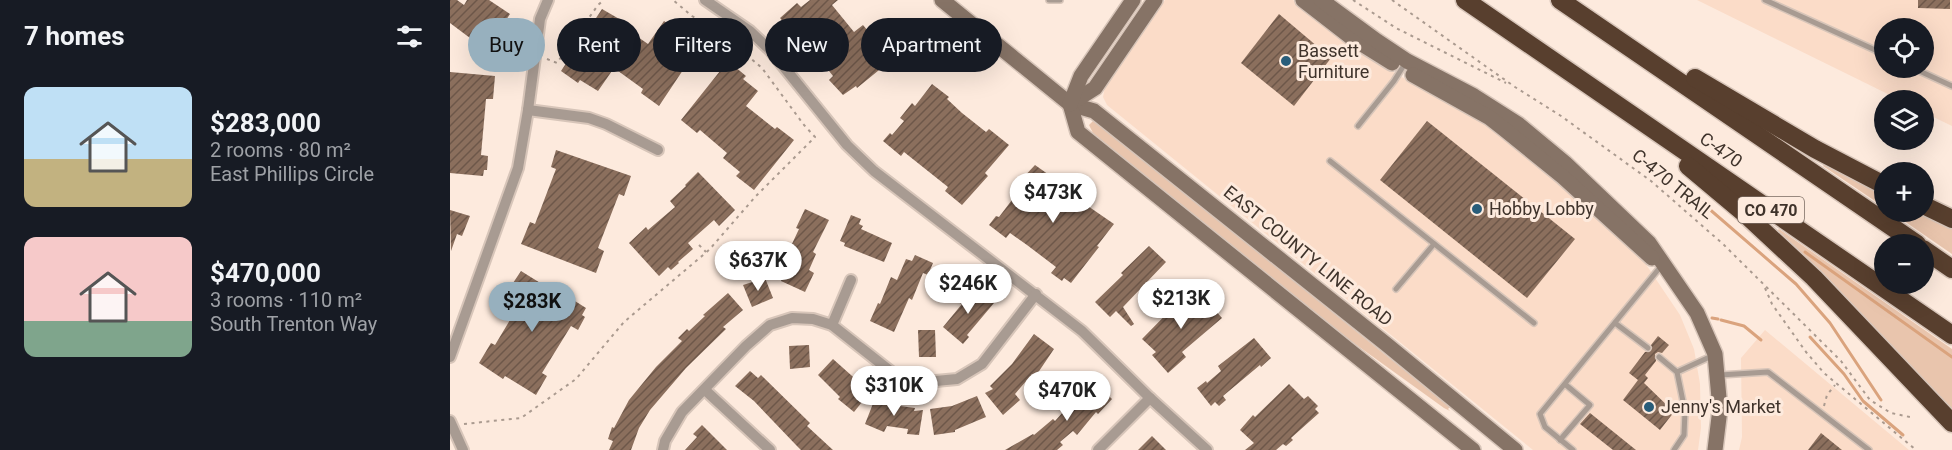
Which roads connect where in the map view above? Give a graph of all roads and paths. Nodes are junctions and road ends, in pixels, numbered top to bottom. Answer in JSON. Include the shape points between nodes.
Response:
{"nodes":[{"id":1,"x":548,"y":0,"type":"edge"},
{"id":2,"x":604,"y":0,"type":"edge"},
{"id":3,"x":673,"y":0,"type":"edge"},
{"id":4,"x":705,"y":0,"type":"edge"},
{"id":5,"x":942,"y":0,"type":"edge"},
{"id":6,"x":1049,"y":0,"type":"edge"},
{"id":7,"x":1060,"y":0,"type":"edge"},
{"id":8,"x":1133,"y":0,"type":"edge"},
{"id":9,"x":1155,"y":0,"type":"edge"},
{"id":10,"x":1304,"y":0,"type":"edge"},
{"id":11,"x":1321,"y":0,"type":"edge"},
{"id":12,"x":1353,"y":0,"type":"edge"},
{"id":13,"x":1392,"y":0,"type":"edge"},
{"id":14,"x":1465,"y":0,"type":"edge"},
{"id":15,"x":1560,"y":0,"type":"edge"},
{"id":16,"x":1576,"y":0,"type":"edge"},
{"id":17,"x":1765,"y":0,"type":"edge"},
{"id":18,"x":540,"y":18,"type":"edge"},
{"id":19,"x":1874,"y":49,"type":"edge"},
{"id":20,"x":545,"y":60,"type":"edge"},
{"id":21,"x":1405,"y":65,"type":"junction"},
{"id":22,"x":533,"y":72,"type":"edge"},
{"id":23,"x":1934,"y":78,"type":"edge"},
{"id":24,"x":1590,"y":85,"type":"junction"},
{"id":25,"x":1952,"y":86,"type":"edge"},
{"id":26,"x":1515,"y":87,"type":"junction"},
{"id":27,"x":1070,"y":104,"type":"junction"},
{"id":28,"x":528,"y":110,"type":"junction"},
{"id":29,"x":1358,"y":126,"type":"dead end"},
{"id":30,"x":658,"y":150,"type":"dead end"},
{"id":31,"x":1330,"y":161,"type":"dead end"},
{"id":32,"x":1874,"y":179,"type":"edge"},
{"id":33,"x":1934,"y":210,"type":"edge"},
{"id":34,"x":1952,"y":219,"type":"edge"},
{"id":35,"x":1902,"y":234,"type":"edge"},
{"id":36,"x":1434,"y":244,"type":"junction"},
{"id":37,"x":699,"y":245,"type":"dead end"},
{"id":38,"x":706,"y":252,"type":"junction"},
{"id":39,"x":1934,"y":257,"type":"edge"},
{"id":40,"x":1662,"y":265,"type":"junction"},
{"id":41,"x":1952,"y":269,"type":"edge"},
{"id":42,"x":851,"y":280,"type":"dead end"},
{"id":43,"x":1764,"y":286,"type":"junction"},
{"id":44,"x":1396,"y":289,"type":"dead end"},
{"id":45,"x":1036,"y":294,"type":"junction"},
{"id":46,"x":1534,"y":322,"type":"dead end"},
{"id":47,"x":1615,"y":322,"type":"junction"},
{"id":48,"x":832,"y":325,"type":"junction"},
{"id":49,"x":1952,"y":335,"type":"edge"},
{"id":50,"x":1648,"y":348,"type":"dead end"},
{"id":51,"x":1715,"y":354,"type":"junction"},
{"id":52,"x":450,"y":357,"type":"edge"},
{"id":53,"x":1659,"y":357,"type":"dead end"},
{"id":54,"x":1677,"y":372,"type":"junction"},
{"id":55,"x":1718,"y":375,"type":"junction"},
{"id":56,"x":1914,"y":382,"type":"junction"},
{"id":57,"x":1836,"y":384,"type":"junction"},
{"id":58,"x":1566,"y":385,"type":"junction"},
{"id":59,"x":705,"y":390,"type":"junction"},
{"id":60,"x":1150,"y":398,"type":"junction"},
{"id":61,"x":1823,"y":408,"type":"dead end"},
{"id":62,"x":1910,"y":417,"type":"dead end"},
{"id":63,"x":1952,"y":423,"type":"edge"},
{"id":64,"x":453,"y":430,"type":"edge"},
{"id":65,"x":1952,"y":437,"type":"edge"},
{"id":66,"x":1560,"y":440,"type":"junction"},
{"id":67,"x":463,"y":450,"type":"edge"},
{"id":68,"x":663,"y":450,"type":"edge"},
{"id":69,"x":770,"y":450,"type":"edge"},
{"id":70,"x":1098,"y":450,"type":"edge"},
{"id":71,"x":1207,"y":450,"type":"edge"},
{"id":72,"x":1473,"y":450,"type":"edge"},
{"id":73,"x":1515,"y":450,"type":"edge"},
{"id":74,"x":1574,"y":450,"type":"edge"},
{"id":75,"x":1674,"y":450,"type":"edge"},
{"id":76,"x":1715,"y":450,"type":"edge"},
{"id":77,"x":1869,"y":450,"type":"edge"},
{"id":78,"x":1916,"y":450,"type":"edge"}],
"edges":[{"from":1,"to":18,"type":"street"},
{"from":2,"to":20,"type":"path","via":[[557,63]]},
{"from":3,"to":38,"type":"path","via":[[723,34],[762,68],[815,136]]},
{"from":4,"to":45,"type":"street","via":[[771,51],[874,171]]},
{"from":5,"to":27,"type":"main road","name":"EAST COUNTY LINE ROAD"},
{"from":6,"to":7,"type":"lane"},
{"from":8,"to":27,"type":"main road","via":[[1081,76]]},
{"from":9,"to":27,"type":"main road","via":[[1095,88]]},
{"from":10,"to":21,"type":"main road","via":[[1352,38]]},
{"from":11,"to":21,"type":"main road"},
{"from":12,"to":26,"type":"path","via":[[1396,28]]},
{"from":13,"to":26,"type":"path","name":"C-470 TRAIL"},
{"from":14,"to":24,"type":"highway","name":"C-470","number":"CO 470"},
{"from":15,"to":35,"type":"highway","name":"C-470","number":"CO 470"},
{"from":16,"to":32,"type":"highway","via":[[1746,109]]},
{"from":17,"to":19,"type":"lane"},
{"from":21,"to":29,"type":"lane"},
{"from":21,"to":40,"type":"main road","via":[[1474,96],[1518,124],[1643,236]]},
{"from":22,"to":28,"type":"street"},
{"from":23,"to":25,"type":"lane"},
{"from":24,"to":49,"type":"highway","name":"C-470","number":"CO 470"},
{"from":24,"to":56,"type":"highway","via":[[1792,256]]},
{"from":26,"to":43,"type":"path","name":"C-470 TRAIL","via":[[1651,181]]},
{"from":27,"to":72,"type":"main road","via":[[1078,132]]},
{"from":27,"to":73,"type":"main road","name":"EAST COUNTY LINE ROAD","via":[[1094,111]]},
{"from":28,"to":30,"type":"street","via":[[589,118]]},
{"from":28,"to":52,"type":"street","via":[[518,168]]},
{"from":31,"to":36,"type":"lane"},
{"from":33,"to":34,"type":"highway"},
{"from":36,"to":44,"type":"lane"},
{"from":36,"to":46,"type":"lane"},
{"from":37,"to":38,"type":"path"},
{"from":38,"to":64,"type":"path","via":[[624,321],[576,379],[521,418],[466,423]]},
{"from":39,"to":41,"type":"highway"},
{"from":40,"to":47,"type":"lane"},
{"from":40,"to":51,"type":"main road","via":[[1697,313]]},
{"from":42,"to":48,"type":"street"},
{"from":43,"to":57,"type":"path","via":[[1806,352]]},
{"from":43,"to":62,"type":"path","name":"C-470 TRAIL","via":[[1847,367],[1873,403]]},
{"from":45,"to":48,"type":"street","via":[[982,364],[957,380],[925,382],[894,374]]},
{"from":45,"to":60,"type":"street","via":[[1082,331]]},
{"from":47,"to":50,"type":"lane"},
{"from":47,"to":58,"type":"lane"},
{"from":48,"to":59,"type":"street","via":[[792,318],[770,325]]},
{"from":51,"to":54,"type":"lane"},
{"from":51,"to":55,"type":"main road"},
{"from":53,"to":54,"type":"lane"},
{"from":54,"to":75,"type":"lane","via":[[1685,411],[1684,435]]},
{"from":55,"to":76,"type":"main road","via":[[1720,409]]},
{"from":55,"to":77,"type":"lane","via":[[1768,372]]},
{"from":56,"to":63,"type":"highway"},
{"from":56,"to":65,"type":"highway","via":[[1923,406]]},
{"from":57,"to":61,"type":"path"},
{"from":57,"to":78,"type":"path"},
{"from":58,"to":66,"type":"lane","via":[[1540,414],[1545,428]]},
{"from":58,"to":66,"type":"lane","via":[[1590,405]]},
{"from":59,"to":68,"type":"street","via":[[682,412]]},
{"from":59,"to":69,"type":"street"},
{"from":60,"to":70,"type":"street"},
{"from":60,"to":71,"type":"street"},
{"from":64,"to":67,"type":"street"},
{"from":66,"to":74,"type":"lane"}]}
